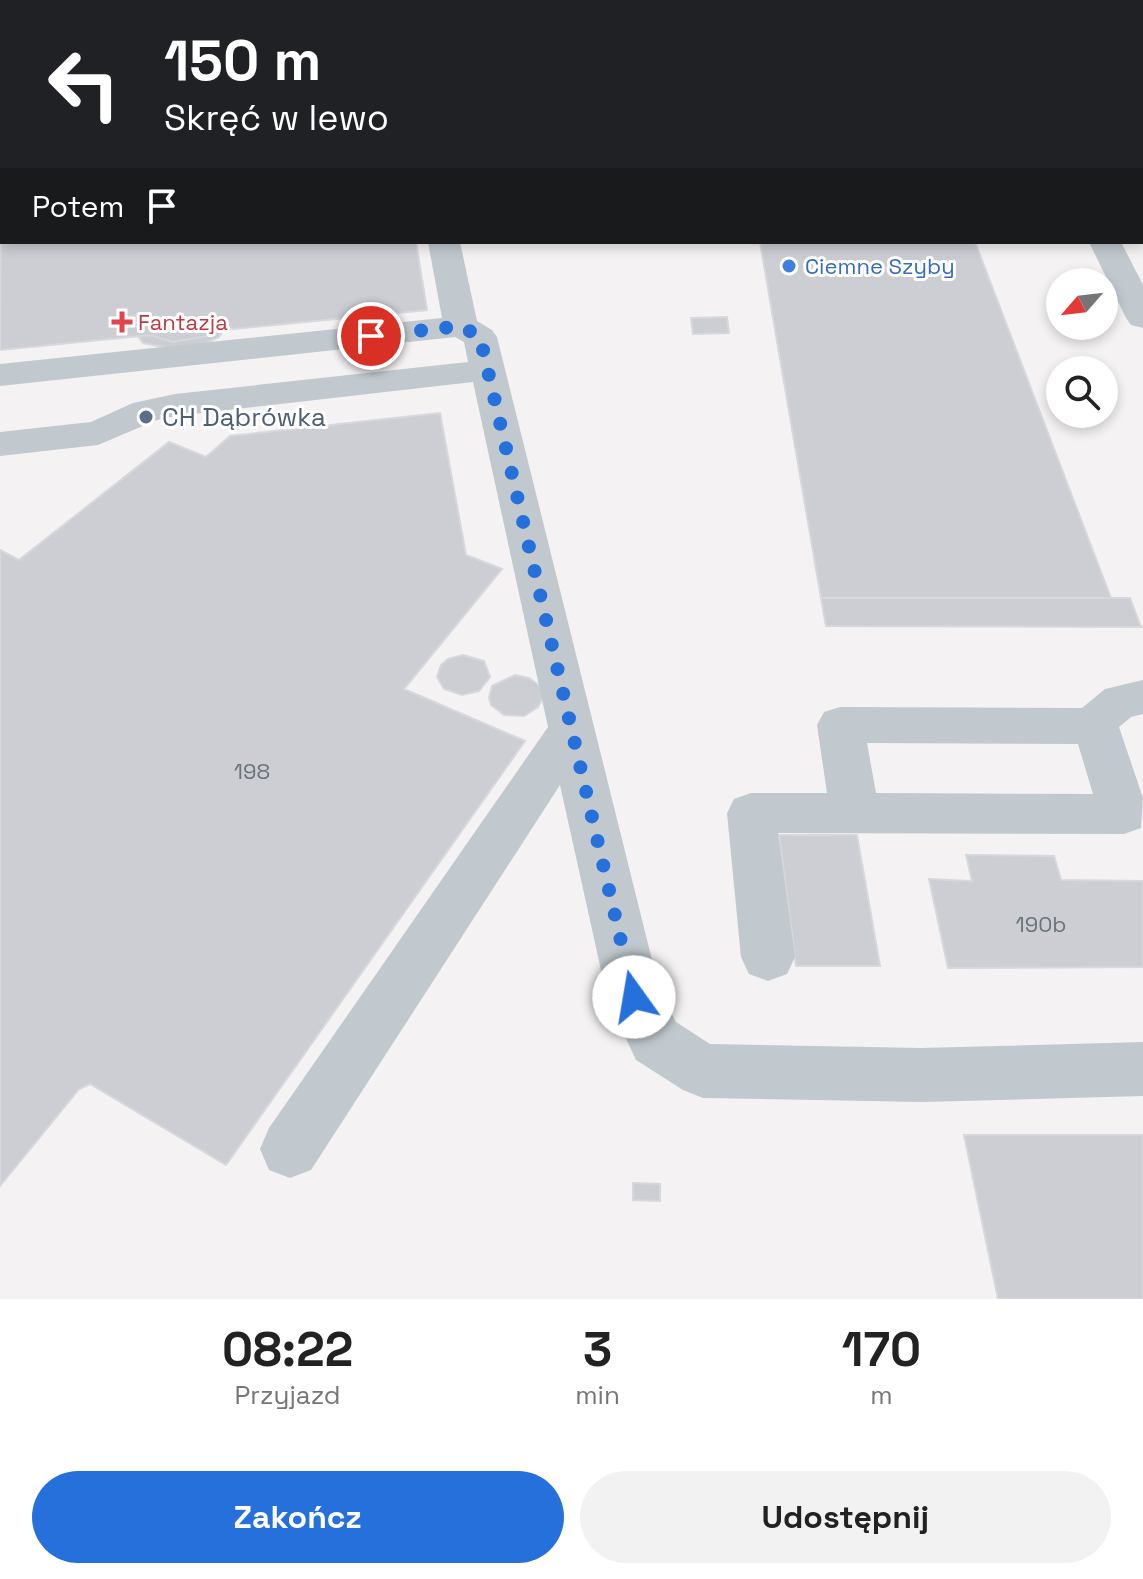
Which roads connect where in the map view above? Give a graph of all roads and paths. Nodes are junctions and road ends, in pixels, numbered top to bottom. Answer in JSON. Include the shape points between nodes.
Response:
{"nodes":[{"id":1,"x":444,"y":244,"type":"edge"},
{"id":2,"x":1106,"y":244,"type":"edge"},
{"id":3,"x":1143,"y":318,"type":"edge"},
{"id":4,"x":461,"y":326,"type":"junction"},
{"id":5,"x":488,"y":370,"type":"junction"},
{"id":6,"x":0,"y":375,"type":"edge"},
{"id":7,"x":0,"y":444,"type":"edge"},
{"id":8,"x":1143,"y":697,"type":"edge"},
{"id":9,"x":1095,"y":726,"type":"junction"},
{"id":10,"x":572,"y":729,"type":"junction"},
{"id":11,"x":855,"y":813,"type":"junction"},
{"id":12,"x":768,"y":957,"type":"dead end"},
{"id":13,"x":1143,"y":1069,"type":"edge"},
{"id":14,"x":290,"y":1149,"type":"dead end"}],
"edges":[{"from":1,"to":4,"type":"street"},
{"from":2,"to":3,"type":"street"},
{"from":4,"to":5,"type":"street","via":[[480,337]]},
{"from":4,"to":6,"type":"street"},
{"from":5,"to":7,"type":"street","via":[[175,405],[146,411],[98,433]]},
{"from":5,"to":10,"type":"street"},
{"from":8,"to":9,"type":"street","via":[[1115,703]]},
{"from":9,"to":11,"type":"street","via":[[840,725]]},
{"from":9,"to":11,"type":"street","via":[[1124,814]]},
{"from":10,"to":13,"type":"street","via":[[634,997],[656,1041],[703,1071],[921,1075]]},
{"from":10,"to":14,"type":"street"},
{"from":11,"to":12,"type":"street","via":[[751,813]]}]}
